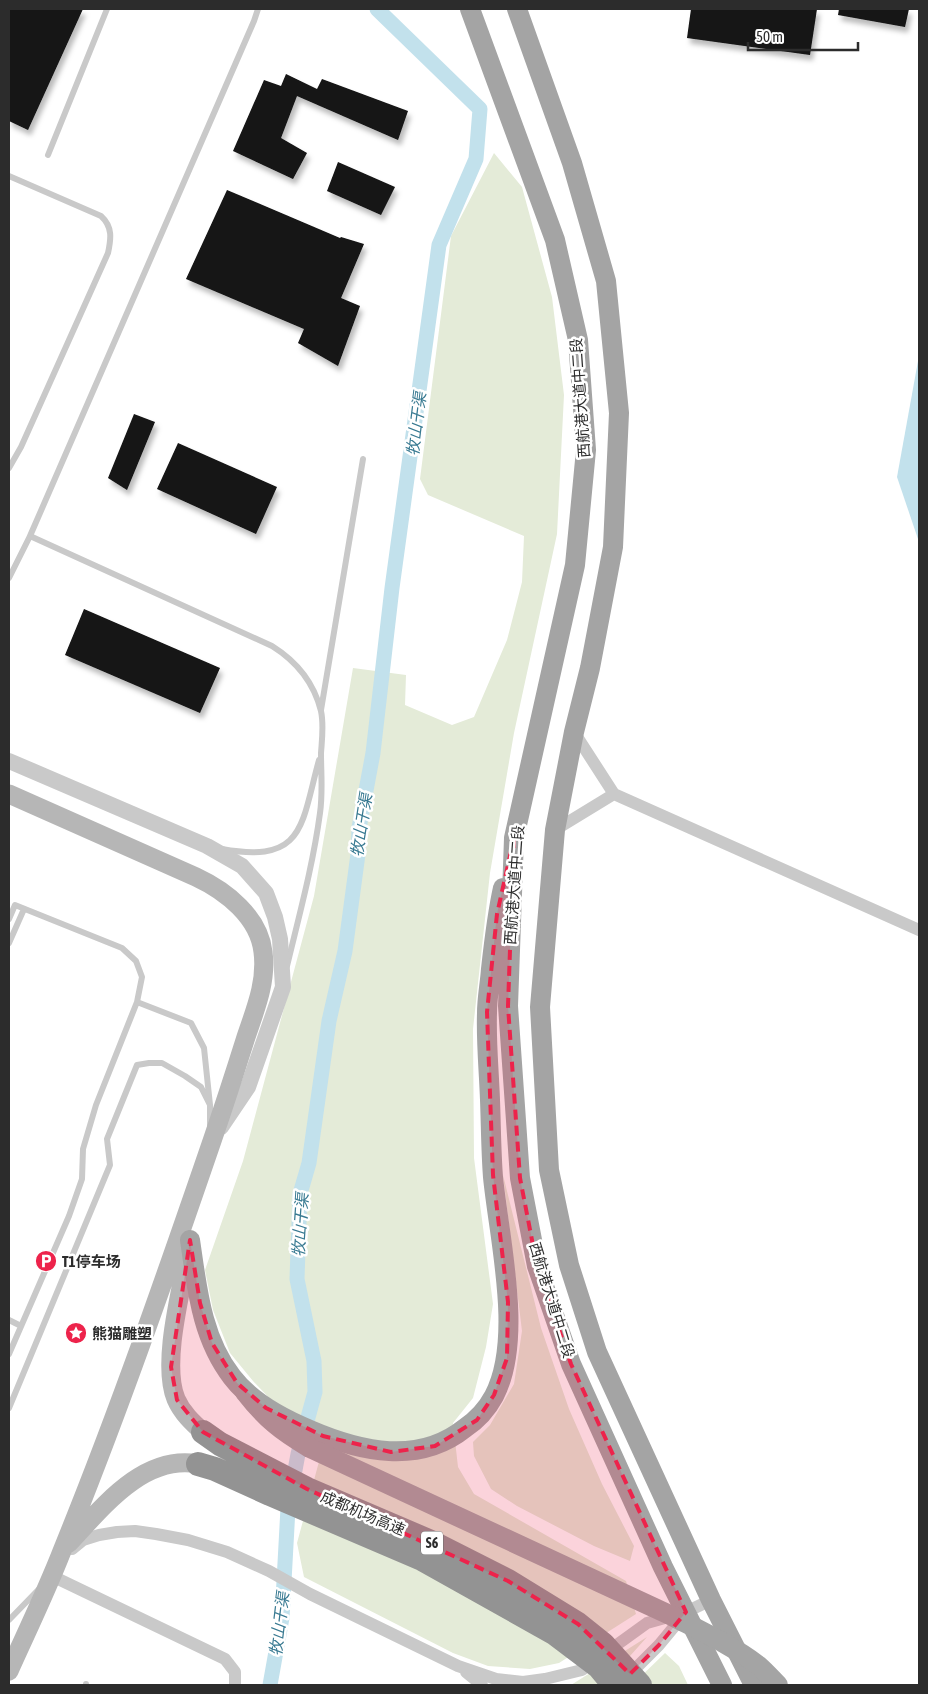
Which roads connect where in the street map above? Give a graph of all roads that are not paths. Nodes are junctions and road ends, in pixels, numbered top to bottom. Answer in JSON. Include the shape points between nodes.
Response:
{"nodes":[{"id":1,"x":107,"y":9,"type":"edge"},
{"id":2,"x":258,"y":9,"type":"edge"},
{"id":3,"x":470,"y":9,"type":"edge"},
{"id":4,"x":517,"y":9,"type":"edge"},
{"id":5,"x":48,"y":156,"type":"dead end"},
{"id":6,"x":9,"y":176,"type":"edge"},
{"id":7,"x":363,"y":459,"type":"dead end"},
{"id":8,"x":9,"y":468,"type":"edge"},
{"id":9,"x":30,"y":536,"type":"junction"},
{"id":10,"x":9,"y":578,"type":"edge"},
{"id":11,"x":321,"y":712,"type":"junction"},
{"id":12,"x":574,"y":732,"type":"junction"},
{"id":13,"x":321,"y":752,"type":"junction"},
{"id":14,"x":9,"y":761,"type":"edge"},
{"id":15,"x":9,"y":794,"type":"edge"},
{"id":16,"x":614,"y":794,"type":"junction"},
{"id":17,"x":555,"y":830,"type":"junction"},
{"id":18,"x":514,"y":838,"type":"junction"},
{"id":19,"x":207,"y":846,"type":"junction"},
{"id":20,"x":24,"y":909,"type":"junction"},
{"id":21,"x":9,"y":919,"type":"edge"},
{"id":22,"x":919,"y":930,"type":"edge"},
{"id":23,"x":9,"y":943,"type":"edge"},
{"id":24,"x":283,"y":987,"type":"junction"},
{"id":25,"x":137,"y":1002,"type":"junction"},
{"id":26,"x":210,"y":1105,"type":"junction"},
{"id":27,"x":208,"y":1152,"type":"junction"},
{"id":28,"x":190,"y":1240,"type":"junction"},
{"id":29,"x":9,"y":1320,"type":"edge"},
{"id":30,"x":21,"y":1326,"type":"junction"},
{"id":31,"x":9,"y":1354,"type":"edge"},
{"id":32,"x":245,"y":1392,"type":"junction"},
{"id":33,"x":9,"y":1408,"type":"edge"},
{"id":34,"x":203,"y":1432,"type":"joint"},
{"id":35,"x":198,"y":1464,"type":"joint"},
{"id":36,"x":58,"y":1562,"type":"junction"},
{"id":37,"x":711,"y":1600,"type":"junction"},
{"id":38,"x":686,"y":1612,"type":"junction"},
{"id":39,"x":9,"y":1620,"type":"edge"},
{"id":40,"x":458,"y":1666,"type":"junction"},
{"id":41,"x":9,"y":1671,"type":"edge"},
{"id":42,"x":235,"y":1685,"type":"edge"},
{"id":43,"x":482,"y":1685,"type":"edge"},
{"id":44,"x":614,"y":1685,"type":"edge"},
{"id":45,"x":618,"y":1685,"type":"edge"},
{"id":46,"x":640,"y":1685,"type":"edge"},
{"id":47,"x":722,"y":1685,"type":"edge"},
{"id":48,"x":754,"y":1685,"type":"edge"},
{"id":49,"x":778,"y":1685,"type":"edge"}],
"edges":[{"from":1,"to":5,"type":"lane"},
{"from":2,"to":9,"type":"lane"},
{"from":3,"to":18,"type":"main road","name":"西航港大道中二段","via":[[554,240],[578,340],[586,450],[576,565]]},
{"from":4,"to":12,"type":"main road","name":"西航港大道中二段","via":[[572,164],[606,282],[619,413],[613,547]]},
{"from":6,"to":8,"type":"lane","via":[[101,216],[111,234],[108,252]]},
{"from":7,"to":11,"type":"lane"},
{"from":9,"to":10,"type":"lane"},
{"from":9,"to":11,"type":"lane","via":[[272,646],[285,654],[309,681]]},
{"from":11,"to":13,"type":"lane"},
{"from":12,"to":16,"type":"street"},
{"from":12,"to":17,"type":"main road","name":"西航港大道中二段"},
{"from":13,"to":19,"type":"lane","via":[[300,826],[290,840],[276,850],[264,852]]},
{"from":13,"to":24,"type":"lane","via":[[320,813]]},
{"from":14,"to":19,"type":"street"},
{"from":15,"to":27,"type":"main road","via":[[207,883],[230,897],[249,920],[262,944],[262,985]]},
{"from":16,"to":17,"type":"street"},
{"from":16,"to":22,"type":"street"},
{"from":17,"to":37,"type":"main road","name":"西航港大道中二段","via":[[540,1006],[549,1170],[570,1265],[598,1352]]},
{"from":18,"to":32,"type":"main road","bridge":true,"via":[[497,914],[487,1012],[493,1175],[508,1302],[506,1358],[494,1395],[477,1420],[454,1437],[435,1446],[407,1452],[353,1446],[298,1425]]},
{"from":18,"to":38,"type":"main road","name":"西航港大道中二段","via":[[508,1006],[520,1178],[537,1266],[571,1364]]},
{"from":19,"to":24,"type":"street","via":[[242,866],[266,893],[280,939]]},
{"from":20,"to":21,"type":"lane","via":[[15,906]]},
{"from":20,"to":23,"type":"lane"},
{"from":20,"to":25,"type":"lane","via":[[122,948],[136,961],[142,977]]},
{"from":24,"to":27,"type":"street","via":[[248,1087]]},
{"from":25,"to":26,"type":"lane","via":[[191,1023],[204,1048]]},
{"from":25,"to":30,"type":"lane","via":[[96,1105],[83,1149],[82,1179],[70,1216]]},
{"from":26,"to":27,"type":"lane"},
{"from":26,"to":33,"type":"lane","via":[[201,1087],[162,1063],[137,1065],[107,1139],[110,1164]]},
{"from":27,"to":28,"type":"main road"},
{"from":27,"to":36,"type":"main road"},
{"from":28,"to":32,"type":"main road","via":[[208,1334],[225,1366]]},
{"from":28,"to":34,"type":"main road","via":[[170,1367],[177,1400]]},
{"from":29,"to":30,"type":"lane"},
{"from":30,"to":31,"type":"lane"},
{"from":32,"to":49,"type":"main road","bridge":true,"via":[[267,1419],[295,1440],[672,1616],[719,1640],[752,1662]]},
{"from":34,"to":46,"type":"highway","name":"成都机场高速","number":"S6","bridge":true,"via":[[307,1489],[431,1542],[508,1581],[578,1624],[603,1644]]},
{"from":35,"to":36,"type":"main road","via":[[166,1465],[135,1480],[110,1500]]},
{"from":35,"to":44,"type":"highway","name":"成都机场高速","number":"S6","bridge":true,"via":[[215,1468],[422,1559],[554,1633],[599,1666]]},
{"from":36,"to":39,"type":"lane"},
{"from":36,"to":40,"type":"street","via":[[83,1540],[99,1535],[135,1531],[196,1542],[269,1570],[310,1594]]},
{"from":36,"to":41,"type":"main road"},
{"from":36,"to":42,"type":"street","via":[[225,1659],[235,1672]]},
{"from":37,"to":38,"type":"street"},
{"from":37,"to":48,"type":"main road","name":"西航港大道中二段"},
{"from":38,"to":40,"type":"street","via":[[647,1623],[582,1670],[567,1674],[523,1682],[496,1679]]},
{"from":38,"to":45,"type":"street","via":[[659,1645]]},
{"from":38,"to":47,"type":"main road","name":"西航港大道中二段"},
{"from":40,"to":43,"type":"street"}]}
